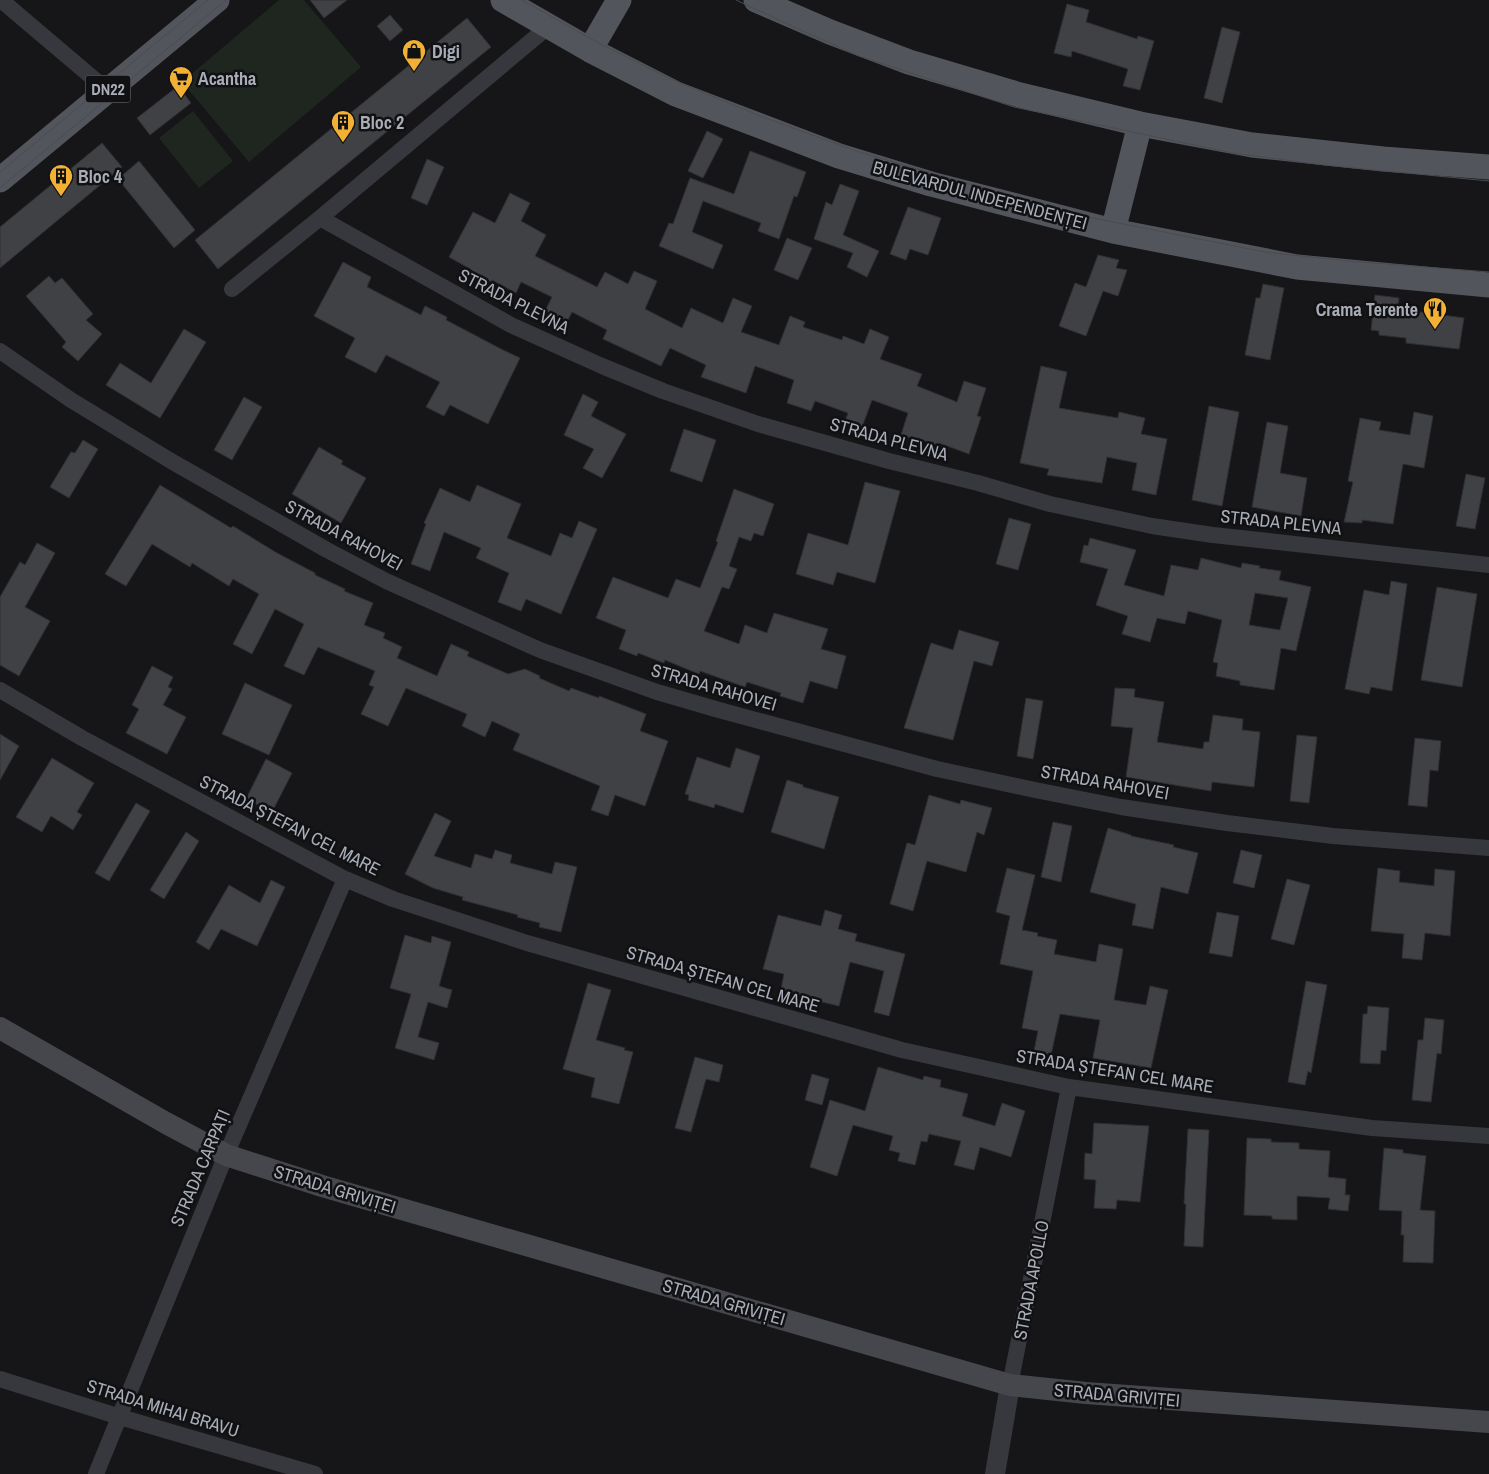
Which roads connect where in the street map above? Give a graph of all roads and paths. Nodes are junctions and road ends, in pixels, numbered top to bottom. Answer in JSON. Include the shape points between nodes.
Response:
{"nodes":[{"id":1,"x":1,"y":0,"type":"edge"},
{"id":2,"x":217,"y":0,"type":"edge"},
{"id":3,"x":502,"y":0,"type":"edge"},
{"id":4,"x":619,"y":0,"type":"edge"},
{"id":5,"x":756,"y":0,"type":"edge"},
{"id":6,"x":549,"y":26,"type":"junction"},
{"id":7,"x":590,"y":50,"type":"junction"},
{"id":8,"x":107,"y":90,"type":"junction"},
{"id":9,"x":1140,"y":124,"type":"junction"},
{"id":10,"x":1489,"y":167,"type":"edge"},
{"id":11,"x":0,"y":180,"type":"edge"},
{"id":12,"x":320,"y":218,"type":"junction"},
{"id":13,"x":1113,"y":231,"type":"junction"},
{"id":14,"x":1489,"y":285,"type":"edge"},
{"id":15,"x":232,"y":289,"type":"dead end"},
{"id":16,"x":0,"y":351,"type":"edge"},
{"id":17,"x":1489,"y":566,"type":"edge"},
{"id":18,"x":0,"y":690,"type":"edge"},
{"id":19,"x":1489,"y":848,"type":"edge"},
{"id":20,"x":345,"y":879,"type":"junction"},
{"id":21,"x":0,"y":1028,"type":"edge"},
{"id":22,"x":1069,"y":1087,"type":"junction"},
{"id":23,"x":1489,"y":1136,"type":"edge"},
{"id":24,"x":226,"y":1155,"type":"junction"},
{"id":25,"x":0,"y":1379,"type":"edge"},
{"id":26,"x":1010,"y":1385,"type":"junction"},
{"id":27,"x":120,"y":1417,"type":"junction"},
{"id":28,"x":1489,"y":1422,"type":"edge"},
{"id":29,"x":96,"y":1474,"type":"edge"},
{"id":30,"x":315,"y":1474,"type":"edge"},
{"id":31,"x":995,"y":1474,"type":"edge"}],
"edges":[{"from":1,"to":8,"type":"street"},
{"from":2,"to":8,"type":"main road","number":"DN22"},
{"from":3,"to":6,"type":"main road","name":"BULEVARDUL INDEPENDENȚEI"},
{"from":4,"to":7,"type":"main road"},
{"from":5,"to":9,"type":"main road","via":[[909,62],[1020,96]]},
{"from":6,"to":7,"type":"main road","name":"BULEVARDUL INDEPENDENȚEI"},
{"from":6,"to":12,"type":"street"},
{"from":7,"to":13,"type":"main road","name":"BULEVARDUL INDEPENDENȚEI","via":[[676,94],[839,156],[931,184]]},
{"from":8,"to":11,"type":"main road","number":"DN22"},
{"from":9,"to":10,"type":"main road","via":[[1252,145]]},
{"from":9,"to":13,"type":"main road"},
{"from":12,"to":15,"type":"street"},
{"from":12,"to":17,"type":"street","name":"STRADA PLEVNA","via":[[511,325],[663,391],[758,424],[1050,504],[1152,526]]},
{"from":13,"to":14,"type":"main road","name":"BULEVARDUL INDEPENDENȚEI","via":[[1297,266]]},
{"from":16,"to":19,"type":"street","name":"STRADA RAHOVEI","via":[[171,462],[386,582],[540,650],[648,689],[937,769],[1121,807],[1314,833]]},
{"from":18,"to":20,"type":"street","name":"STRADA ȘTEFAN CEL MARE","via":[[82,738]]},
{"from":20,"to":22,"type":"street","name":"STRADA ȘTEFAN CEL MARE","via":[[393,899],[527,944],[699,994],[902,1050]]},
{"from":20,"to":24,"type":"street","name":"STRADA CARPAȚI"},
{"from":21,"to":24,"type":"main road","name":"STRADA GRIVIȚEI"},
{"from":22,"to":23,"type":"street","name":"STRADA ȘTEFAN CEL MARE","via":[[1372,1128]]},
{"from":22,"to":26,"type":"street","name":"STRADA APOLLO"},
{"from":24,"to":26,"type":"main road","name":"STRADA GRIVIȚEI","via":[[322,1186]]},
{"from":24,"to":27,"type":"street","name":"STRADA CARPAȚI"},
{"from":25,"to":27,"type":"street","name":"STRADA MIHAI BRAVU"},
{"from":26,"to":28,"type":"main road","name":"STRADA GRIVIȚEI"},
{"from":26,"to":31,"type":"street","name":"STRADA APOLLO"},
{"from":27,"to":29,"type":"street","name":"STRADA CARPAȚI"},
{"from":27,"to":30,"type":"street","name":"STRADA MIHAI BRAVU"}]}
